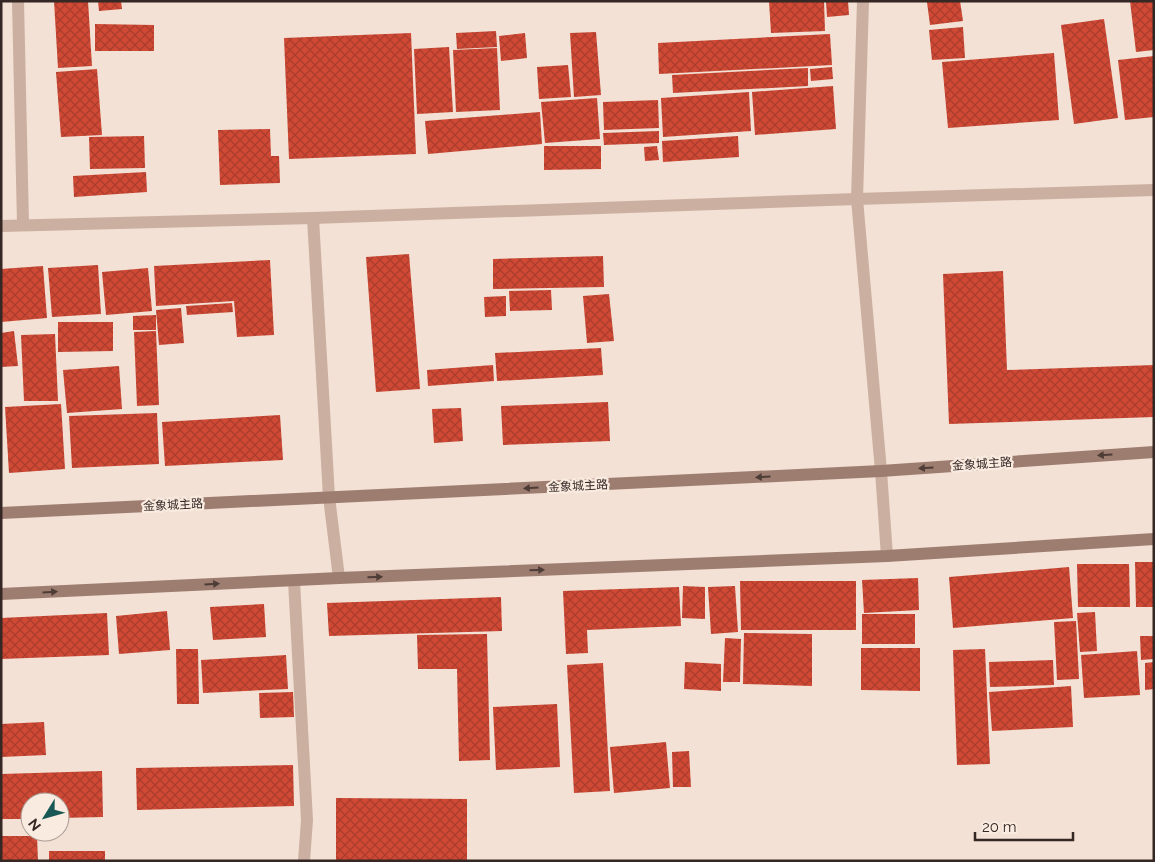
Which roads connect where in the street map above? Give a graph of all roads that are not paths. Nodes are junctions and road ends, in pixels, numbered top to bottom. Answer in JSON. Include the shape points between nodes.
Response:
{"nodes":[{"id":1,"x":18,"y":1,"type":"edge"},
{"id":2,"x":863,"y":1,"type":"edge"},
{"id":3,"x":1154,"y":190,"type":"edge"},
{"id":4,"x":857,"y":199,"type":"junction"},
{"id":5,"x":313,"y":218,"type":"junction"},
{"id":6,"x":23,"y":224,"type":"junction"},
{"id":7,"x":1,"y":226,"type":"edge"},
{"id":8,"x":1154,"y":452,"type":"edge"},
{"id":9,"x":881,"y":471,"type":"junction"},
{"id":10,"x":330,"y":497,"type":"junction"},
{"id":11,"x":1,"y":513,"type":"edge"},
{"id":12,"x":1154,"y":539,"type":"edge"},
{"id":13,"x":887,"y":556,"type":"junction"},
{"id":14,"x":339,"y":578,"type":"junction"},
{"id":15,"x":294,"y":580,"type":"junction"},
{"id":16,"x":1,"y":594,"type":"edge"},
{"id":17,"x":304,"y":861,"type":"edge"}],
"edges":[{"from":1,"to":6,"type":"street"},
{"from":2,"to":4,"type":"street"},
{"from":3,"to":4,"type":"street"},
{"from":4,"to":5,"type":"street"},
{"from":4,"to":9,"type":"street"},
{"from":5,"to":6,"type":"street"},
{"from":5,"to":10,"type":"street"},
{"from":6,"to":7,"type":"street"},
{"from":8,"to":9,"type":"main road","name":"金象城主路","one_way":true},
{"from":9,"to":10,"type":"main road","name":"金象城主路","one_way":true},
{"from":9,"to":13,"type":"street"},
{"from":10,"to":11,"type":"main road","name":"金象城主路"},
{"from":10,"to":14,"type":"street"},
{"from":12,"to":13,"type":"main road"},
{"from":14,"to":13,"type":"main road","one_way":true},
{"from":14,"to":15,"type":"main road"},
{"from":16,"to":15,"type":"main road","one_way":true},
{"from":15,"to":17,"type":"street","via":[[307,820]]}]}
